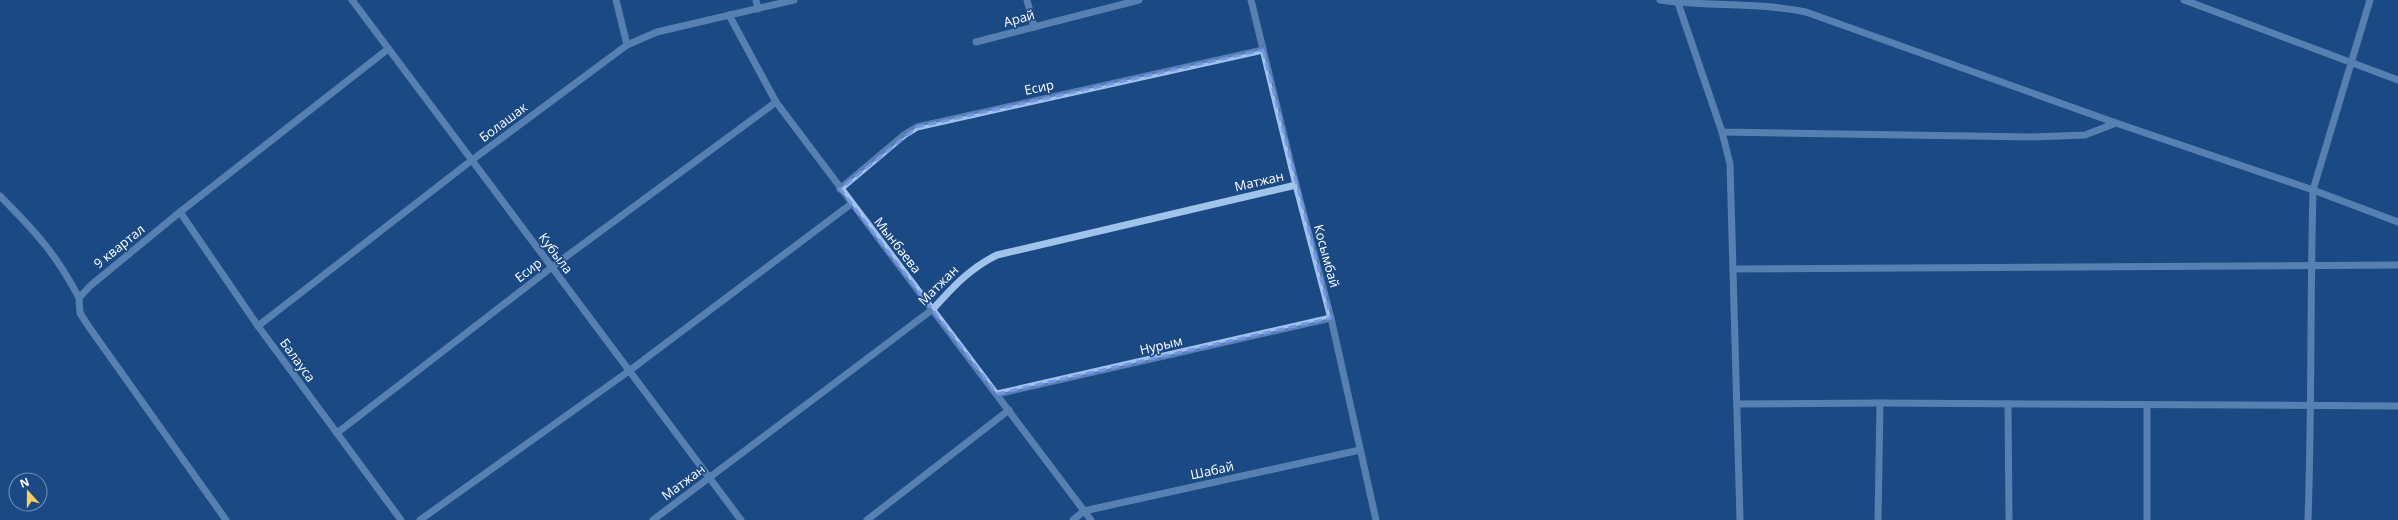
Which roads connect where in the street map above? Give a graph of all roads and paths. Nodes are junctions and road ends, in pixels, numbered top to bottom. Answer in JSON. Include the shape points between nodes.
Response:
{"nodes":[{"id":1,"x":352,"y":0,"type":"edge"},
{"id":2,"x":616,"y":0,"type":"edge"},
{"id":3,"x":756,"y":0,"type":"edge"},
{"id":4,"x":794,"y":0,"type":"edge"},
{"id":5,"x":1027,"y":0,"type":"edge"},
{"id":6,"x":1139,"y":0,"type":"edge"},
{"id":7,"x":1251,"y":0,"type":"edge"},
{"id":8,"x":1660,"y":0,"type":"edge"},
{"id":9,"x":2184,"y":0,"type":"edge"},
{"id":10,"x":2370,"y":0,"type":"edge"},
{"id":11,"x":1687,"y":2,"type":"edge"},
{"id":12,"x":1678,"y":3,"type":"junction"},
{"id":13,"x":758,"y":9,"type":"junction"},
{"id":14,"x":729,"y":15,"type":"junction"},
{"id":15,"x":1034,"y":26,"type":"junction"},
{"id":16,"x":976,"y":42,"type":"dead end"},
{"id":17,"x":627,"y":45,"type":"junction"},
{"id":18,"x":388,"y":49,"type":"junction"},
{"id":19,"x":1263,"y":50,"type":"junction"},
{"id":20,"x":2351,"y":63,"type":"junction"},
{"id":21,"x":2398,"y":80,"type":"edge"},
{"id":22,"x":776,"y":102,"type":"junction"},
{"id":23,"x":2116,"y":123,"type":"junction"},
{"id":24,"x":1722,"y":132,"type":"junction"},
{"id":25,"x":472,"y":160,"type":"junction"},
{"id":26,"x":1296,"y":185,"type":"junction"},
{"id":27,"x":840,"y":189,"type":"junction"},
{"id":28,"x":2313,"y":190,"type":"junction"},
{"id":29,"x":0,"y":196,"type":"edge"},
{"id":30,"x":851,"y":204,"type":"junction"},
{"id":31,"x":180,"y":212,"type":"junction"},
{"id":32,"x":2398,"y":222,"type":"edge"},
{"id":33,"x":2398,"y":265,"type":"edge"},
{"id":34,"x":2311,"y":266,"type":"junction"},
{"id":35,"x":552,"y":267,"type":"junction"},
{"id":36,"x":1733,"y":269,"type":"junction"},
{"id":37,"x":79,"y":298,"type":"junction"},
{"id":38,"x":933,"y":309,"type":"junction"},
{"id":39,"x":1331,"y":318,"type":"junction"},
{"id":40,"x":258,"y":326,"type":"junction"},
{"id":41,"x":629,"y":371,"type":"junction"},
{"id":42,"x":997,"y":394,"type":"junction"},
{"id":43,"x":1880,"y":403,"type":"junction"},
{"id":44,"x":1737,"y":404,"type":"junction"},
{"id":45,"x":2008,"y":404,"type":"junction"},
{"id":46,"x":2147,"y":405,"type":"junction"},
{"id":47,"x":2312,"y":405,"type":"junction"},
{"id":48,"x":2398,"y":406,"type":"edge"},
{"id":49,"x":1009,"y":410,"type":"junction"},
{"id":50,"x":337,"y":433,"type":"junction"},
{"id":51,"x":1360,"y":450,"type":"junction"},
{"id":52,"x":709,"y":478,"type":"junction"},
{"id":53,"x":1084,"y":511,"type":"junction"},
{"id":54,"x":226,"y":520,"type":"edge"},
{"id":55,"x":401,"y":520,"type":"edge"},
{"id":56,"x":420,"y":520,"type":"edge"},
{"id":57,"x":653,"y":520,"type":"edge"},
{"id":58,"x":741,"y":520,"type":"edge"},
{"id":59,"x":867,"y":520,"type":"edge"},
{"id":60,"x":1073,"y":520,"type":"edge"},
{"id":61,"x":1091,"y":520,"type":"edge"},
{"id":62,"x":1376,"y":520,"type":"edge"},
{"id":63,"x":1740,"y":520,"type":"edge"},
{"id":64,"x":1878,"y":520,"type":"edge"},
{"id":65,"x":2009,"y":520,"type":"edge"},
{"id":66,"x":2147,"y":520,"type":"edge"},
{"id":67,"x":2308,"y":520,"type":"edge"}],
"edges":[{"from":1,"to":18,"type":"street","name":"Кубыла"},
{"from":2,"to":17,"type":"street"},
{"from":3,"to":13,"type":"street"},
{"from":4,"to":13,"type":"street","name":"Болашак"},
{"from":5,"to":15,"type":"street"},
{"from":6,"to":15,"type":"street","name":"Арай"},
{"from":7,"to":19,"type":"street","name":"Косымбай"},
{"from":8,"to":12,"type":"street"},
{"from":9,"to":20,"type":"street"},
{"from":10,"to":20,"type":"street"},
{"from":11,"to":12,"type":"street"},
{"from":11,"to":23,"type":"street","via":[[1788,8],[1806,12]]},
{"from":12,"to":24,"type":"street"},
{"from":13,"to":14,"type":"street","name":"Болашак"},
{"from":14,"to":17,"type":"street","name":"Болашак","via":[[657,32]]},
{"from":14,"to":22,"type":"street","name":"Мынбаева"},
{"from":15,"to":16,"type":"street","name":"Арай"},
{"from":17,"to":25,"type":"street","name":"Болашак"},
{"from":18,"to":25,"type":"street","name":"Кубыла"},
{"from":18,"to":31,"type":"street","name":"9 квартал"},
{"from":19,"to":26,"type":"street","name":"Косымбай"},
{"from":19,"to":27,"type":"street","name":"Есир","via":[[917,127]]},
{"from":20,"to":21,"type":"street"},
{"from":20,"to":28,"type":"street"},
{"from":22,"to":27,"type":"street","name":"Мынбаева"},
{"from":22,"to":35,"type":"street","name":"Есир"},
{"from":23,"to":24,"type":"street","via":[[2085,136]]},
{"from":23,"to":28,"type":"street"},
{"from":24,"to":36,"type":"street","via":[[1730,164]]},
{"from":25,"to":35,"type":"street","name":"Кубыла"},
{"from":25,"to":40,"type":"street","name":"Болашак"},
{"from":26,"to":38,"type":"street","name":"Матжан","via":[[997,255],[978,264],[963,276]]},
{"from":26,"to":39,"type":"street","name":"Косымбай"},
{"from":27,"to":30,"type":"street","name":"Мынбаева"},
{"from":28,"to":32,"type":"street"},
{"from":28,"to":34,"type":"street"},
{"from":29,"to":37,"type":"street","via":[[41,237],[64,268]]},
{"from":30,"to":38,"type":"street","name":"Мынбаева"},
{"from":30,"to":41,"type":"street"},
{"from":31,"to":37,"type":"street","name":"9 квартал","via":[[90,286]]},
{"from":31,"to":40,"type":"street","name":"Балауса"},
{"from":33,"to":34,"type":"street"},
{"from":34,"to":36,"type":"street"},
{"from":34,"to":47,"type":"street"},
{"from":35,"to":41,"type":"street","name":"Кубыла"},
{"from":35,"to":50,"type":"street","name":"Есир"},
{"from":36,"to":44,"type":"street"},
{"from":37,"to":54,"type":"street","via":[[80,313],[89,327]]},
{"from":38,"to":42,"type":"street","name":"Мынбаева"},
{"from":38,"to":52,"type":"street","name":"Матжан"},
{"from":39,"to":42,"type":"street","name":"Нурым"},
{"from":39,"to":51,"type":"street","name":"Косымбай"},
{"from":40,"to":50,"type":"street","name":"Балауса"},
{"from":41,"to":52,"type":"street","name":"Кубыла"},
{"from":41,"to":56,"type":"street"},
{"from":42,"to":49,"type":"street","name":"Мынбаева"},
{"from":43,"to":44,"type":"street"},
{"from":43,"to":45,"type":"street"},
{"from":43,"to":64,"type":"street"},
{"from":44,"to":63,"type":"street"},
{"from":45,"to":46,"type":"street"},
{"from":45,"to":65,"type":"street"},
{"from":46,"to":47,"type":"street"},
{"from":46,"to":66,"type":"street"},
{"from":47,"to":48,"type":"street"},
{"from":47,"to":67,"type":"street"},
{"from":49,"to":53,"type":"street","name":"Мынбаева"},
{"from":49,"to":59,"type":"street"},
{"from":50,"to":55,"type":"street","name":"Балауса"},
{"from":51,"to":53,"type":"street","name":"Шабай"},
{"from":51,"to":62,"type":"street","name":"Косымбай"},
{"from":52,"to":57,"type":"street","name":"Матжан"},
{"from":52,"to":58,"type":"street","name":"Кубыла"},
{"from":53,"to":60,"type":"street","name":"Шабай"},
{"from":53,"to":61,"type":"street","name":"Мынбаева"}]}
